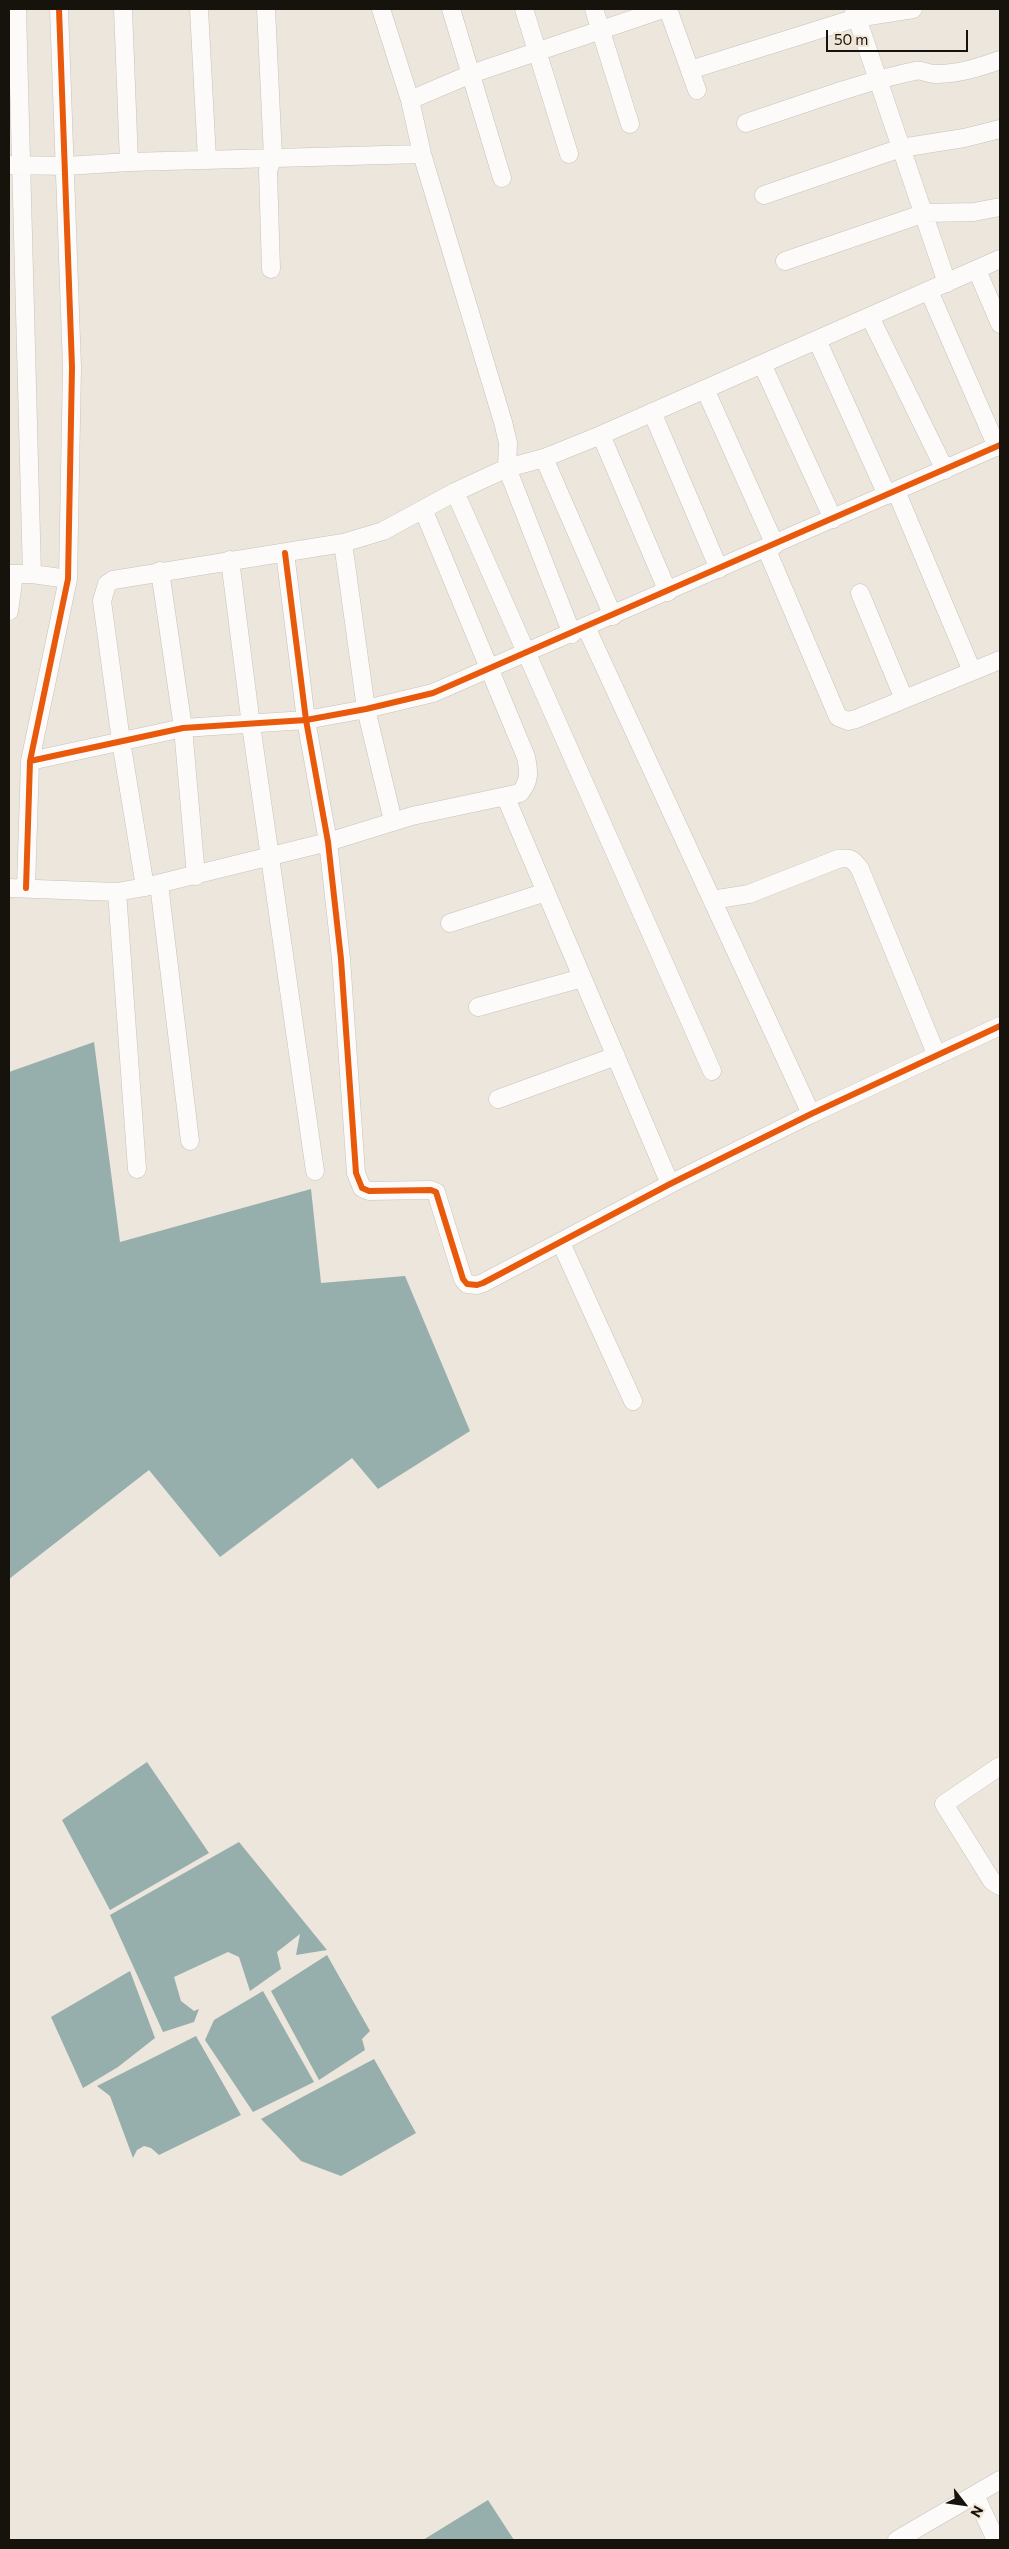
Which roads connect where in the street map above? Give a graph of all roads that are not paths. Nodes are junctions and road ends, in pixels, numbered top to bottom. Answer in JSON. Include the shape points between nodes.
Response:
{"nodes":[{"id":1,"x":17,"y":9,"type":"edge"},
{"id":2,"x":59,"y":9,"type":"edge"},
{"id":3,"x":123,"y":9,"type":"edge"},
{"id":4,"x":199,"y":9,"type":"edge"},
{"id":5,"x":266,"y":9,"type":"edge"},
{"id":6,"x":381,"y":9,"type":"edge"},
{"id":7,"x":451,"y":9,"type":"edge"},
{"id":8,"x":524,"y":9,"type":"edge"},
{"id":9,"x":594,"y":9,"type":"edge"},
{"id":10,"x":663,"y":9,"type":"edge"},
{"id":11,"x":668,"y":9,"type":"edge"},
{"id":12,"x":912,"y":9,"type":"edge"},
{"id":13,"x":855,"y":14,"type":"edge"},
{"id":14,"x":601,"y":30,"type":"junction"},
{"id":15,"x":536,"y":52,"type":"junction"},
{"id":16,"x":1000,"y":60,"type":"edge"},
{"id":17,"x":690,"y":70,"type":"junction"},
{"id":18,"x":471,"y":74,"type":"junction"},
{"id":19,"x":877,"y":80,"type":"junction"},
{"id":20,"x":698,"y":90,"type":"dead end"},
{"id":21,"x":410,"y":100,"type":"junction"},
{"id":22,"x":746,"y":123,"type":"dead end"},
{"id":23,"x":630,"y":124,"type":"dead end"},
{"id":24,"x":1000,"y":129,"type":"edge"},
{"id":25,"x":901,"y":148,"type":"junction"},
{"id":26,"x":422,"y":154,"type":"junction"},
{"id":27,"x":569,"y":154,"type":"dead end"},
{"id":28,"x":273,"y":158,"type":"junction"},
{"id":29,"x":207,"y":159,"type":"junction"},
{"id":30,"x":129,"y":162,"type":"junction"},
{"id":31,"x":15,"y":165,"type":"edge"},
{"id":32,"x":66,"y":166,"type":"junction"},
{"id":33,"x":502,"y":178,"type":"dead end"},
{"id":34,"x":764,"y":195,"type":"dead end"},
{"id":35,"x":1000,"y":207,"type":"edge"},
{"id":36,"x":925,"y":214,"type":"junction"},
{"id":37,"x":1000,"y":259,"type":"edge"},
{"id":38,"x":786,"y":261,"type":"dead end"},
{"id":39,"x":271,"y":269,"type":"dead end"},
{"id":40,"x":977,"y":270,"type":"junction"},
{"id":41,"x":947,"y":283,"type":"junction"},
{"id":42,"x":930,"y":291,"type":"junction"},
{"id":43,"x":870,"y":316,"type":"junction"},
{"id":44,"x":1000,"y":324,"type":"edge"},
{"id":45,"x":817,"y":340,"type":"junction"},
{"id":46,"x":762,"y":364,"type":"junction"},
{"id":47,"x":705,"y":389,"type":"junction"},
{"id":48,"x":652,"y":412,"type":"junction"},
{"id":49,"x":601,"y":435,"type":"junction"},
{"id":50,"x":998,"y":446,"type":"edge"},
{"id":51,"x":544,"y":458,"type":"junction"},
{"id":52,"x":507,"y":468,"type":"junction"},
{"id":53,"x":945,"y":470,"type":"junction"},
{"id":54,"x":454,"y":492,"type":"junction"},
{"id":55,"x":892,"y":493,"type":"junction"},
{"id":56,"x":423,"y":509,"type":"junction"},
{"id":57,"x":833,"y":519,"type":"junction"},
{"id":58,"x":343,"y":543,"type":"junction"},
{"id":59,"x":771,"y":546,"type":"junction"},
{"id":60,"x":285,"y":553,"type":"junction"},
{"id":61,"x":230,"y":560,"type":"junction"},
{"id":62,"x":719,"y":569,"type":"junction"},
{"id":63,"x":160,"y":571,"type":"junction"},
{"id":64,"x":18,"y":574,"type":"edge"},
{"id":65,"x":68,"y":579,"type":"junction"},
{"id":66,"x":668,"y":592,"type":"junction"},
{"id":67,"x":860,"y":593,"type":"dead end"},
{"id":68,"x":9,"y":611,"type":"edge"},
{"id":69,"x":613,"y":616,"type":"junction"},
{"id":70,"x":579,"y":630,"type":"junction"},
{"id":71,"x":527,"y":654,"type":"junction"},
{"id":72,"x":1000,"y":660,"type":"edge"},
{"id":73,"x":491,"y":670,"type":"junction"},
{"id":74,"x":972,"y":671,"type":"junction"},
{"id":75,"x":904,"y":699,"type":"junction"},
{"id":76,"x":366,"y":709,"type":"junction"},
{"id":77,"x":306,"y":720,"type":"junction"},
{"id":78,"x":251,"y":725,"type":"junction"},
{"id":79,"x":182,"y":728,"type":"junction"},
{"id":80,"x":122,"y":742,"type":"junction"},
{"id":81,"x":30,"y":761,"type":"junction"},
{"id":82,"x":506,"y":798,"type":"junction"},
{"id":83,"x":393,"y":821,"type":"junction"},
{"id":84,"x":328,"y":842,"type":"junction"},
{"id":85,"x":271,"y":857,"type":"junction"},
{"id":86,"x":196,"y":876,"type":"junction"},
{"id":87,"x":152,"y":886,"type":"junction"},
{"id":88,"x":17,"y":888,"type":"edge"},
{"id":89,"x":117,"y":892,"type":"junction"},
{"id":90,"x":546,"y":892,"type":"junction"},
{"id":91,"x":712,"y":900,"type":"junction"},
{"id":92,"x":450,"y":923,"type":"dead end"},
{"id":93,"x":582,"y":978,"type":"junction"},
{"id":94,"x":478,"y":1007,"type":"dead end"},
{"id":95,"x":1000,"y":1026,"type":"edge"},
{"id":96,"x":616,"y":1056,"type":"junction"},
{"id":97,"x":937,"y":1056,"type":"junction"},
{"id":98,"x":712,"y":1071,"type":"dead end"},
{"id":99,"x":498,"y":1099,"type":"dead end"},
{"id":100,"x":811,"y":1114,"type":"junction"},
{"id":101,"x":190,"y":1141,"type":"dead end"},
{"id":102,"x":136,"y":1169,"type":"dead end"},
{"id":103,"x":315,"y":1171,"type":"dead end"},
{"id":104,"x":670,"y":1184,"type":"junction"},
{"id":105,"x":561,"y":1242,"type":"junction"},
{"id":106,"x":633,"y":1401,"type":"dead end"},
{"id":107,"x":1000,"y":1766,"type":"edge"},
{"id":108,"x":1000,"y":1886,"type":"edge"},
{"id":109,"x":1000,"y":2480,"type":"edge"},
{"id":110,"x":975,"y":2494,"type":"junction"},
{"id":111,"x":897,"y":2540,"type":"edge"},
{"id":112,"x":996,"y":2540,"type":"edge"}],
"edges":[{"from":1,"to":31,"type":"street"},
{"from":2,"to":32,"type":"street"},
{"from":3,"to":30,"type":"street"},
{"from":4,"to":29,"type":"street"},
{"from":5,"to":28,"type":"street"},
{"from":6,"to":21,"type":"street"},
{"from":7,"to":18,"type":"street"},
{"from":8,"to":15,"type":"street"},
{"from":9,"to":14,"type":"street"},
{"from":10,"to":14,"type":"street"},
{"from":11,"to":17,"type":"street"},
{"from":12,"to":13,"type":"street"},
{"from":13,"to":17,"type":"street"},
{"from":13,"to":19,"type":"street"},
{"from":14,"to":15,"type":"street"},
{"from":14,"to":23,"type":"street"},
{"from":15,"to":18,"type":"street"},
{"from":15,"to":27,"type":"street"},
{"from":16,"to":19,"type":"street","via":[[971,70],[935,74],[918,70]]},
{"from":17,"to":20,"type":"street"},
{"from":18,"to":21,"type":"street"},
{"from":18,"to":33,"type":"street"},
{"from":19,"to":22,"type":"street"},
{"from":19,"to":25,"type":"street"},
{"from":21,"to":26,"type":"street"},
{"from":24,"to":25,"type":"street"},
{"from":25,"to":34,"type":"street"},
{"from":25,"to":36,"type":"street"},
{"from":26,"to":28,"type":"street"},
{"from":26,"to":52,"type":"street","via":[[503,422],[508,443]]},
{"from":28,"to":29,"type":"street"},
{"from":28,"to":39,"type":"street","via":[[268,171]]},
{"from":29,"to":30,"type":"street"},
{"from":30,"to":32,"type":"street"},
{"from":31,"to":32,"type":"street"},
{"from":31,"to":64,"type":"street"},
{"from":32,"to":65,"type":"street","via":[[72,366]]},
{"from":35,"to":36,"type":"street","via":[[974,212]]},
{"from":36,"to":38,"type":"street"},
{"from":36,"to":41,"type":"street"},
{"from":37,"to":40,"type":"street"},
{"from":40,"to":41,"type":"street"},
{"from":40,"to":44,"type":"street"},
{"from":41,"to":42,"type":"street"},
{"from":42,"to":43,"type":"street"},
{"from":42,"to":50,"type":"street"},
{"from":43,"to":45,"type":"street"},
{"from":43,"to":53,"type":"street"},
{"from":45,"to":46,"type":"street"},
{"from":45,"to":55,"type":"street"},
{"from":46,"to":47,"type":"street"},
{"from":46,"to":57,"type":"street"},
{"from":47,"to":48,"type":"street"},
{"from":47,"to":59,"type":"street"},
{"from":48,"to":49,"type":"street"},
{"from":48,"to":62,"type":"street"},
{"from":49,"to":51,"type":"street"},
{"from":49,"to":66,"type":"street"},
{"from":50,"to":53,"type":"street"},
{"from":51,"to":52,"type":"street"},
{"from":51,"to":69,"type":"street"},
{"from":52,"to":54,"type":"street"},
{"from":52,"to":70,"type":"street"},
{"from":53,"to":55,"type":"street"},
{"from":54,"to":56,"type":"street"},
{"from":54,"to":71,"type":"street"},
{"from":55,"to":57,"type":"street"},
{"from":55,"to":74,"type":"street"},
{"from":56,"to":58,"type":"street","via":[[382,530]]},
{"from":56,"to":73,"type":"street"},
{"from":57,"to":59,"type":"street"},
{"from":58,"to":60,"type":"street"},
{"from":58,"to":76,"type":"street"},
{"from":59,"to":62,"type":"street"},
{"from":59,"to":75,"type":"street","via":[[838,717],[848,721]]},
{"from":60,"to":61,"type":"street"},
{"from":60,"to":77,"type":"street"},
{"from":61,"to":63,"type":"street"},
{"from":61,"to":78,"type":"street"},
{"from":62,"to":66,"type":"street"},
{"from":63,"to":79,"type":"street"},
{"from":63,"to":80,"type":"street","via":[[113,580],[103,593]]},
{"from":64,"to":65,"type":"street"},
{"from":64,"to":68,"type":"street"},
{"from":65,"to":81,"type":"street"},
{"from":66,"to":69,"type":"street"},
{"from":67,"to":75,"type":"street"},
{"from":69,"to":70,"type":"street"},
{"from":70,"to":71,"type":"street"},
{"from":70,"to":91,"type":"street"},
{"from":71,"to":73,"type":"street"},
{"from":71,"to":98,"type":"street"},
{"from":72,"to":74,"type":"street"},
{"from":73,"to":76,"type":"street","via":[[433,693]]},
{"from":73,"to":82,"type":"street","via":[[526,756],[529,776],[520,793]]},
{"from":74,"to":75,"type":"street"},
{"from":76,"to":77,"type":"street"},
{"from":76,"to":83,"type":"street"},
{"from":77,"to":78,"type":"street"},
{"from":77,"to":84,"type":"street"},
{"from":78,"to":79,"type":"street"},
{"from":78,"to":85,"type":"street"},
{"from":79,"to":80,"type":"street"},
{"from":79,"to":86,"type":"street"},
{"from":80,"to":81,"type":"street"},
{"from":80,"to":87,"type":"street"},
{"from":81,"to":88,"type":"street"},
{"from":82,"to":83,"type":"street"},
{"from":82,"to":90,"type":"street"},
{"from":83,"to":84,"type":"street"},
{"from":84,"to":85,"type":"street"},
{"from":84,"to":105,"type":"street","via":[[341,959],[358,1182],[369,1191],[436,1192],[463,1280],[467,1284],[483,1283]]},
{"from":85,"to":86,"type":"street"},
{"from":85,"to":103,"type":"street"},
{"from":86,"to":87,"type":"street"},
{"from":87,"to":89,"type":"street"},
{"from":87,"to":101,"type":"street"},
{"from":88,"to":89,"type":"street"},
{"from":89,"to":102,"type":"street"},
{"from":90,"to":92,"type":"street"},
{"from":90,"to":93,"type":"street"},
{"from":91,"to":97,"type":"street","via":[[749,894],[838,859],[852,859],[860,869]]},
{"from":91,"to":100,"type":"street"},
{"from":93,"to":94,"type":"street"},
{"from":93,"to":96,"type":"street"},
{"from":95,"to":97,"type":"street"},
{"from":96,"to":99,"type":"street"},
{"from":96,"to":104,"type":"street"},
{"from":97,"to":100,"type":"street"},
{"from":100,"to":104,"type":"street"},
{"from":104,"to":105,"type":"street"},
{"from":105,"to":106,"type":"street"},
{"from":107,"to":108,"type":"street","via":[[944,1804],[992,1881]]},
{"from":109,"to":110,"type":"street"},
{"from":110,"to":111,"type":"street"},
{"from":110,"to":112,"type":"street"}]}
